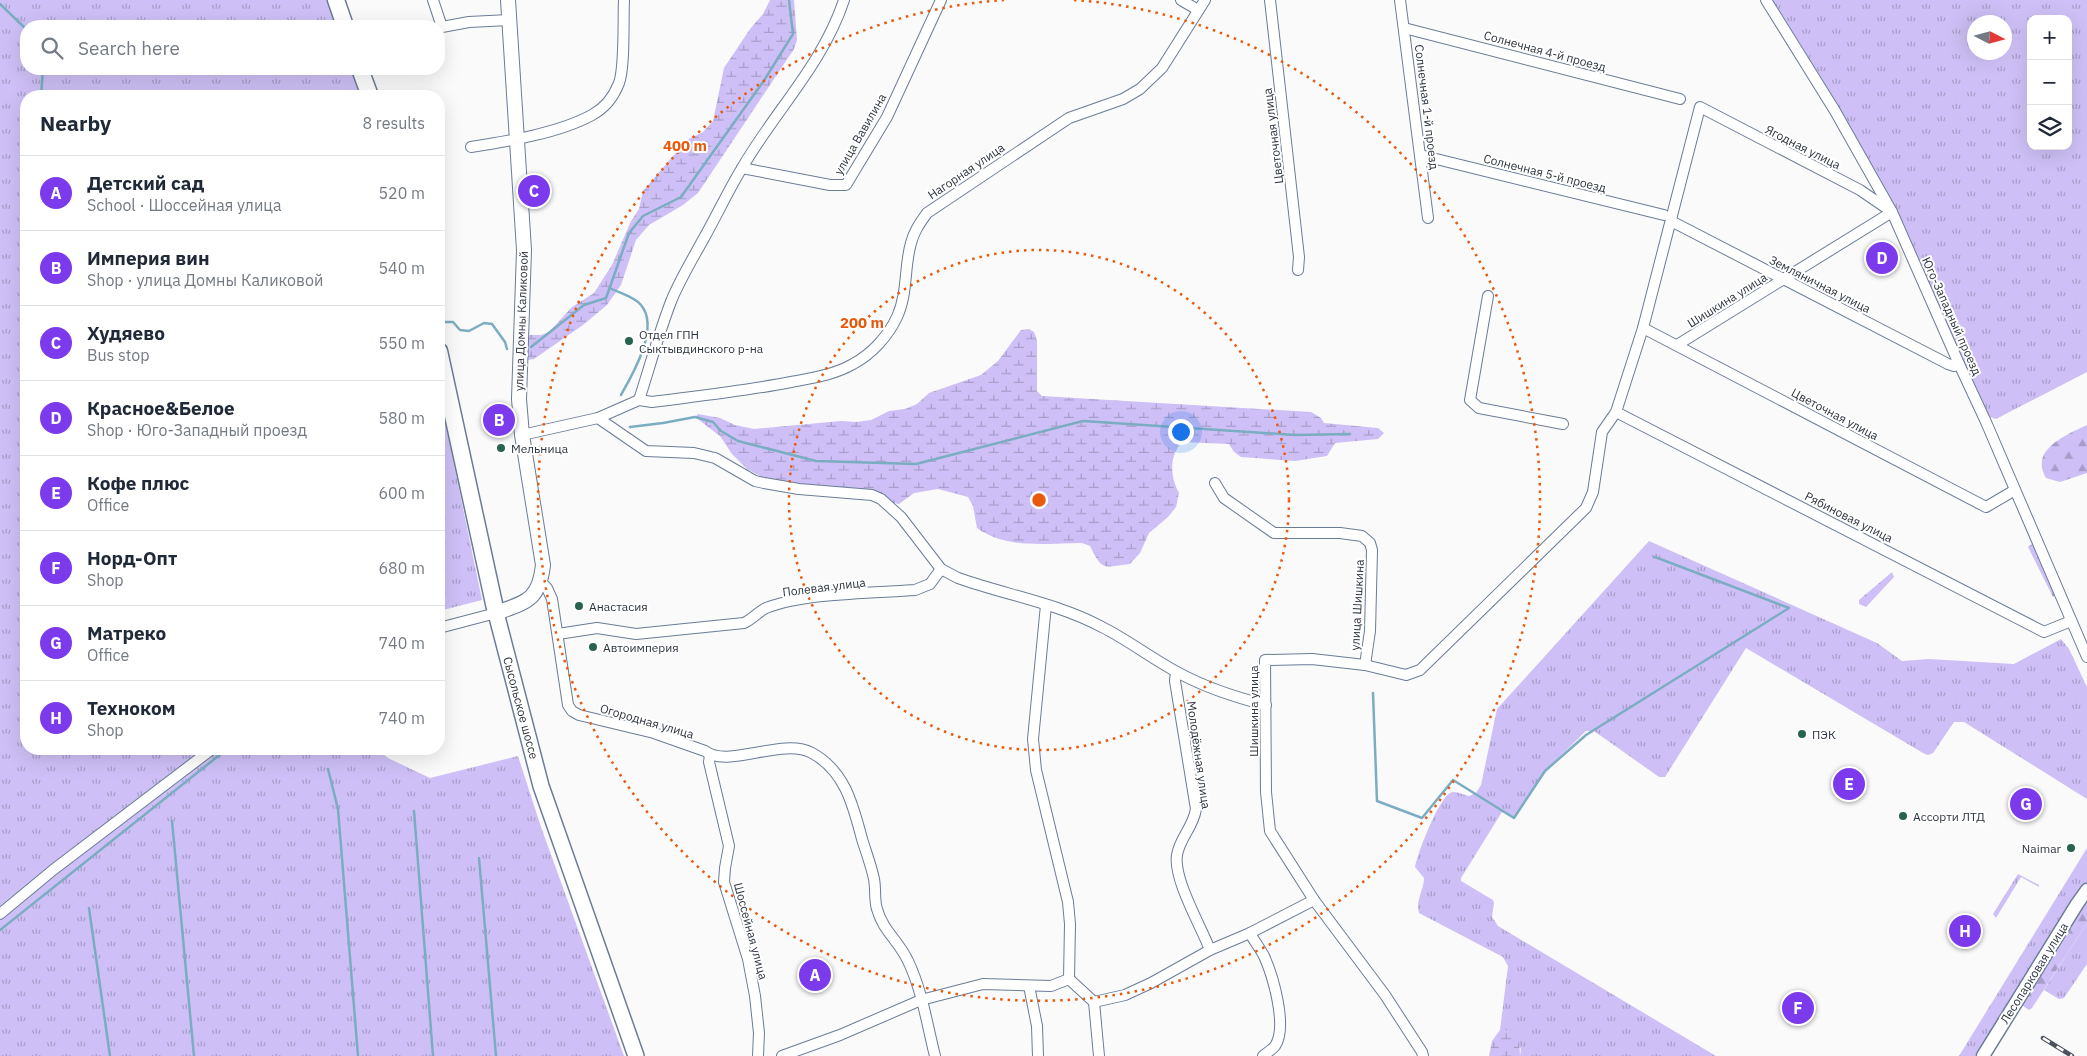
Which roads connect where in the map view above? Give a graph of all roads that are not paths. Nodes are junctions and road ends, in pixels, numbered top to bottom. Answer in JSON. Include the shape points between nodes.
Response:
{"nodes":[{"id":1,"x":336,"y":0,"type":"edge"},
{"id":2,"x":433,"y":0,"type":"edge"},
{"id":3,"x":508,"y":0,"type":"edge"},
{"id":4,"x":624,"y":0,"type":"edge"},
{"id":5,"x":844,"y":0,"type":"edge"},
{"id":6,"x":940,"y":0,"type":"edge"},
{"id":7,"x":1181,"y":0,"type":"edge"},
{"id":8,"x":1205,"y":0,"type":"edge"},
{"id":9,"x":1270,"y":0,"type":"edge"},
{"id":10,"x":1400,"y":0,"type":"edge"},
{"id":11,"x":1766,"y":0,"type":"edge"},
{"id":12,"x":1198,"y":10,"type":"junction"},
{"id":13,"x":343,"y":20,"type":"edge"},
{"id":14,"x":439,"y":20,"type":"edge"},
{"id":15,"x":509,"y":20,"type":"junction"},
{"id":16,"x":445,"y":27,"type":"edge"},
{"id":17,"x":1404,"y":28,"type":"junction"},
{"id":18,"x":362,"y":75,"type":"edge"},
{"id":19,"x":368,"y":90,"type":"edge"},
{"id":20,"x":1680,"y":99,"type":"dead end"},
{"id":21,"x":1700,"y":107,"type":"joint"},
{"id":22,"x":517,"y":140,"type":"junction"},
{"id":23,"x":471,"y":147,"type":"dead end"},
{"id":24,"x":1420,"y":155,"type":"junction"},
{"id":25,"x":742,"y":168,"type":"junction"},
{"id":26,"x":1892,"y":212,"type":"junction"},
{"id":27,"x":1428,"y":218,"type":"dead end"},
{"id":28,"x":1667,"y":218,"type":"junction"},
{"id":29,"x":1298,"y":270,"type":"dead end"},
{"id":30,"x":1783,"y":280,"type":"junction"},
{"id":31,"x":1488,"y":296,"type":"dead end"},
{"id":32,"x":1643,"y":328,"type":"junction"},
{"id":33,"x":1677,"y":345,"type":"junction"},
{"id":34,"x":1959,"y":364,"type":"junction"},
{"id":35,"x":445,"y":379,"type":"edge"},
{"id":36,"x":639,"y":400,"type":"junction"},
{"id":37,"x":1616,"y":412,"type":"junction"},
{"id":38,"x":598,"y":418,"type":"junction"},
{"id":39,"x":1563,"y":424,"type":"dead end"},
{"id":40,"x":522,"y":434,"type":"junction"},
{"id":41,"x":1215,"y":484,"type":"dead end"},
{"id":42,"x":2015,"y":490,"type":"junction"},
{"id":43,"x":942,"y":569,"type":"junction"},
{"id":44,"x":541,"y":582,"type":"junction"},
{"id":45,"x":1046,"y":605,"type":"junction"},
{"id":46,"x":496,"y":613,"type":"junction"},
{"id":47,"x":2071,"y":621,"type":"junction"},
{"id":48,"x":445,"y":626,"type":"edge"},
{"id":49,"x":558,"y":634,"type":"junction"},
{"id":50,"x":2087,"y":657,"type":"edge"},
{"id":51,"x":1365,"y":665,"type":"junction"},
{"id":52,"x":1176,"y":672,"type":"junction"},
{"id":53,"x":1266,"y":704,"type":"junction"},
{"id":54,"x":204,"y":755,"type":"edge"},
{"id":55,"x":710,"y":755,"type":"junction"},
{"id":56,"x":2087,"y":890,"type":"edge"},
{"id":57,"x":1314,"y":900,"type":"junction"},
{"id":58,"x":0,"y":914,"type":"edge"},
{"id":59,"x":1250,"y":933,"type":"junction"},
{"id":60,"x":1210,"y":950,"type":"junction"},
{"id":61,"x":1069,"y":979,"type":"junction"},
{"id":62,"x":1029,"y":986,"type":"junction"},
{"id":63,"x":921,"y":1000,"type":"junction"},
{"id":64,"x":1094,"y":1002,"type":"junction"},
{"id":65,"x":636,"y":1056,"type":"edge"},
{"id":66,"x":758,"y":1056,"type":"edge"},
{"id":67,"x":782,"y":1056,"type":"edge"},
{"id":68,"x":935,"y":1056,"type":"edge"},
{"id":69,"x":1038,"y":1056,"type":"edge"},
{"id":70,"x":1099,"y":1056,"type":"edge"},
{"id":71,"x":1263,"y":1056,"type":"edge"},
{"id":72,"x":1422,"y":1056,"type":"edge"},
{"id":73,"x":1983,"y":1056,"type":"edge"}],
"edges":[{"from":1,"to":13,"type":"highway"},
{"from":2,"to":14,"type":"street"},
{"from":3,"to":15,"type":"main road","name":"улица Домны Каликовой"},
{"from":4,"to":22,"type":"street","via":[[620,81],[608,103],[584,118]]},
{"from":5,"to":25,"type":"street","via":[[826,44]]},
{"from":6,"to":25,"type":"street","name":"улица Вавилина","via":[[887,117],[846,185],[830,185]]},
{"from":7,"to":12,"type":"street"},
{"from":8,"to":12,"type":"street","name":"Нагорная улица"},
{"from":9,"to":29,"type":"street","name":"Цветочная улица"},
{"from":10,"to":17,"type":"street","name":"Солнечная 1-й проезд"},
{"from":11,"to":26,"type":"street","name":"Юго-Западный проезд"},
{"from":12,"to":36,"type":"street","name":"Нагорная улица","via":[[1162,68],[1140,89],[1123,99],[1069,118],[927,213],[910,244],[904,295],[897,316],[872,350],[854,364],[830,374],[757,388],[652,402]]},
{"from":15,"to":16,"type":"street","via":[[469,22]]},
{"from":15,"to":22,"type":"main road","name":"улица Домны Каликовой"},
{"from":17,"to":20,"type":"street","name":"Солнечная 4-й проезд"},
{"from":17,"to":24,"type":"street","name":"Солнечная 1-й проезд"},
{"from":18,"to":19,"type":"highway"},
{"from":21,"to":26,"type":"street","name":"Ягодная улица","via":[[1860,190]]},
{"from":21,"to":28,"type":"street","name":"Шишкина улица"},
{"from":22,"to":23,"type":"street"},
{"from":22,"to":40,"type":"main road","name":"улица Домны Каликовой","via":[[524,250],[519,367]]},
{"from":24,"to":27,"type":"street","name":"Солнечная 1-й проезд"},
{"from":24,"to":28,"type":"street","name":"Солнечная 5-й проезд"},
{"from":25,"to":36,"type":"street","via":[[673,298]]},
{"from":26,"to":30,"type":"street","name":"Шишкина улица"},
{"from":26,"to":34,"type":"street","name":"Юго-Западный проезд"},
{"from":28,"to":30,"type":"street","name":"Земляничная улица"},
{"from":28,"to":32,"type":"street","name":"Шишкина улица"},
{"from":30,"to":33,"type":"street","name":"Шишкина улица"},
{"from":30,"to":34,"type":"street","name":"Земляничная улица","via":[[1948,364]]},
{"from":31,"to":39,"type":"street","via":[[1469,395],[1472,404]]},
{"from":32,"to":33,"type":"street","name":"Цветочная улица"},
{"from":32,"to":37,"type":"street","name":"Шишкина улица"},
{"from":33,"to":42,"type":"street","name":"Цветочная улица","via":[[1986,507]]},
{"from":34,"to":42,"type":"street","name":"Юго-Западный проезд"},
{"from":35,"to":46,"type":"highway","name":"Сысольское шоссе"},
{"from":36,"to":38,"type":"street","name":"Нагорная улица"},
{"from":37,"to":47,"type":"street","name":"Рябиновая улица","via":[[2044,632]]},
{"from":37,"to":51,"type":"street","name":"Шишкина улица","via":[[1602,432],[1592,492],[1586,508],[1420,670],[1406,675]]},
{"from":38,"to":40,"type":"street","name":"Нагорная улица"},
{"from":38,"to":43,"type":"street","via":[[646,451],[694,453],[715,458],[755,481],[799,490],[872,495],[901,517]]},
{"from":40,"to":44,"type":"main road","name":"улица Домны Каликовой","via":[[543,565]]},
{"from":41,"to":51,"type":"street","name":"улица Шишкина","via":[[1224,498],[1274,533],[1340,533],[1362,536],[1370,543],[1370,631]]},
{"from":42,"to":47,"type":"street","name":"Юго-Западный проезд"},
{"from":43,"to":45,"type":"street","via":[[971,583]]},
{"from":43,"to":49,"type":"street","name":"Полевая улица","via":[[930,584],[914,590],[792,601],[763,609],[744,623],[636,634],[597,628]]},
{"from":44,"to":46,"type":"main road","via":[[533,596],[524,603]]},
{"from":44,"to":49,"type":"street","name":"Огородная улица","via":[[552,599]]},
{"from":45,"to":52,"type":"street","via":[[1102,627]]},
{"from":45,"to":61,"type":"street","via":[[1033,739],[1036,770],[1068,902]]},
{"from":46,"to":48,"type":"street"},
{"from":46,"to":65,"type":"main road","name":"Сысольское шоссе","via":[[541,786]]},
{"from":47,"to":50,"type":"street","name":"Юго-Западный проезд"},
{"from":49,"to":55,"type":"street","name":"Огородная улица","via":[[568,706],[572,711],[654,733],[705,750]]},
{"from":51,"to":53,"type":"street","name":"Шишкина улица","via":[[1312,659],[1265,660]]},
{"from":52,"to":53,"type":"street","via":[[1235,698]]},
{"from":52,"to":60,"type":"street","name":"Молодёжная улица","via":[[1196,809],[1194,820],[1181,841],[1177,872]]},
{"from":53,"to":57,"type":"street","name":"Шишкина улица","via":[[1266,792],[1270,831]]},
{"from":54,"to":58,"type":"street"},
{"from":55,"to":63,"type":"street","name":"Огородная улица","via":[[800,747],[828,764],[842,780],[851,798],[874,878],[876,907],[887,933],[908,960]]},
{"from":55,"to":66,"type":"street","name":"Шоссейная улица","via":[[708,762],[729,846],[724,882],[748,959],[755,996]]},
{"from":56,"to":73,"type":"street","name":"Лесопарковая улица"},
{"from":57,"to":59,"type":"street"},
{"from":57,"to":72,"type":"street","name":"Шишкина улица","via":[[1385,995]]},
{"from":59,"to":60,"type":"street"},
{"from":59,"to":71,"type":"street","via":[[1264,956],[1279,1009],[1280,1034],[1275,1047]]},
{"from":60,"to":64,"type":"street","via":[[1125,995]]},
{"from":61,"to":62,"type":"street","via":[[1051,986]]},
{"from":61,"to":64,"type":"street"},
{"from":62,"to":63,"type":"street","via":[[983,984]]},
{"from":62,"to":69,"type":"street","via":[[1037,1026]]},
{"from":63,"to":67,"type":"street"},
{"from":63,"to":68,"type":"street","name":"Огородная улица"},
{"from":64,"to":70,"type":"street"}]}
